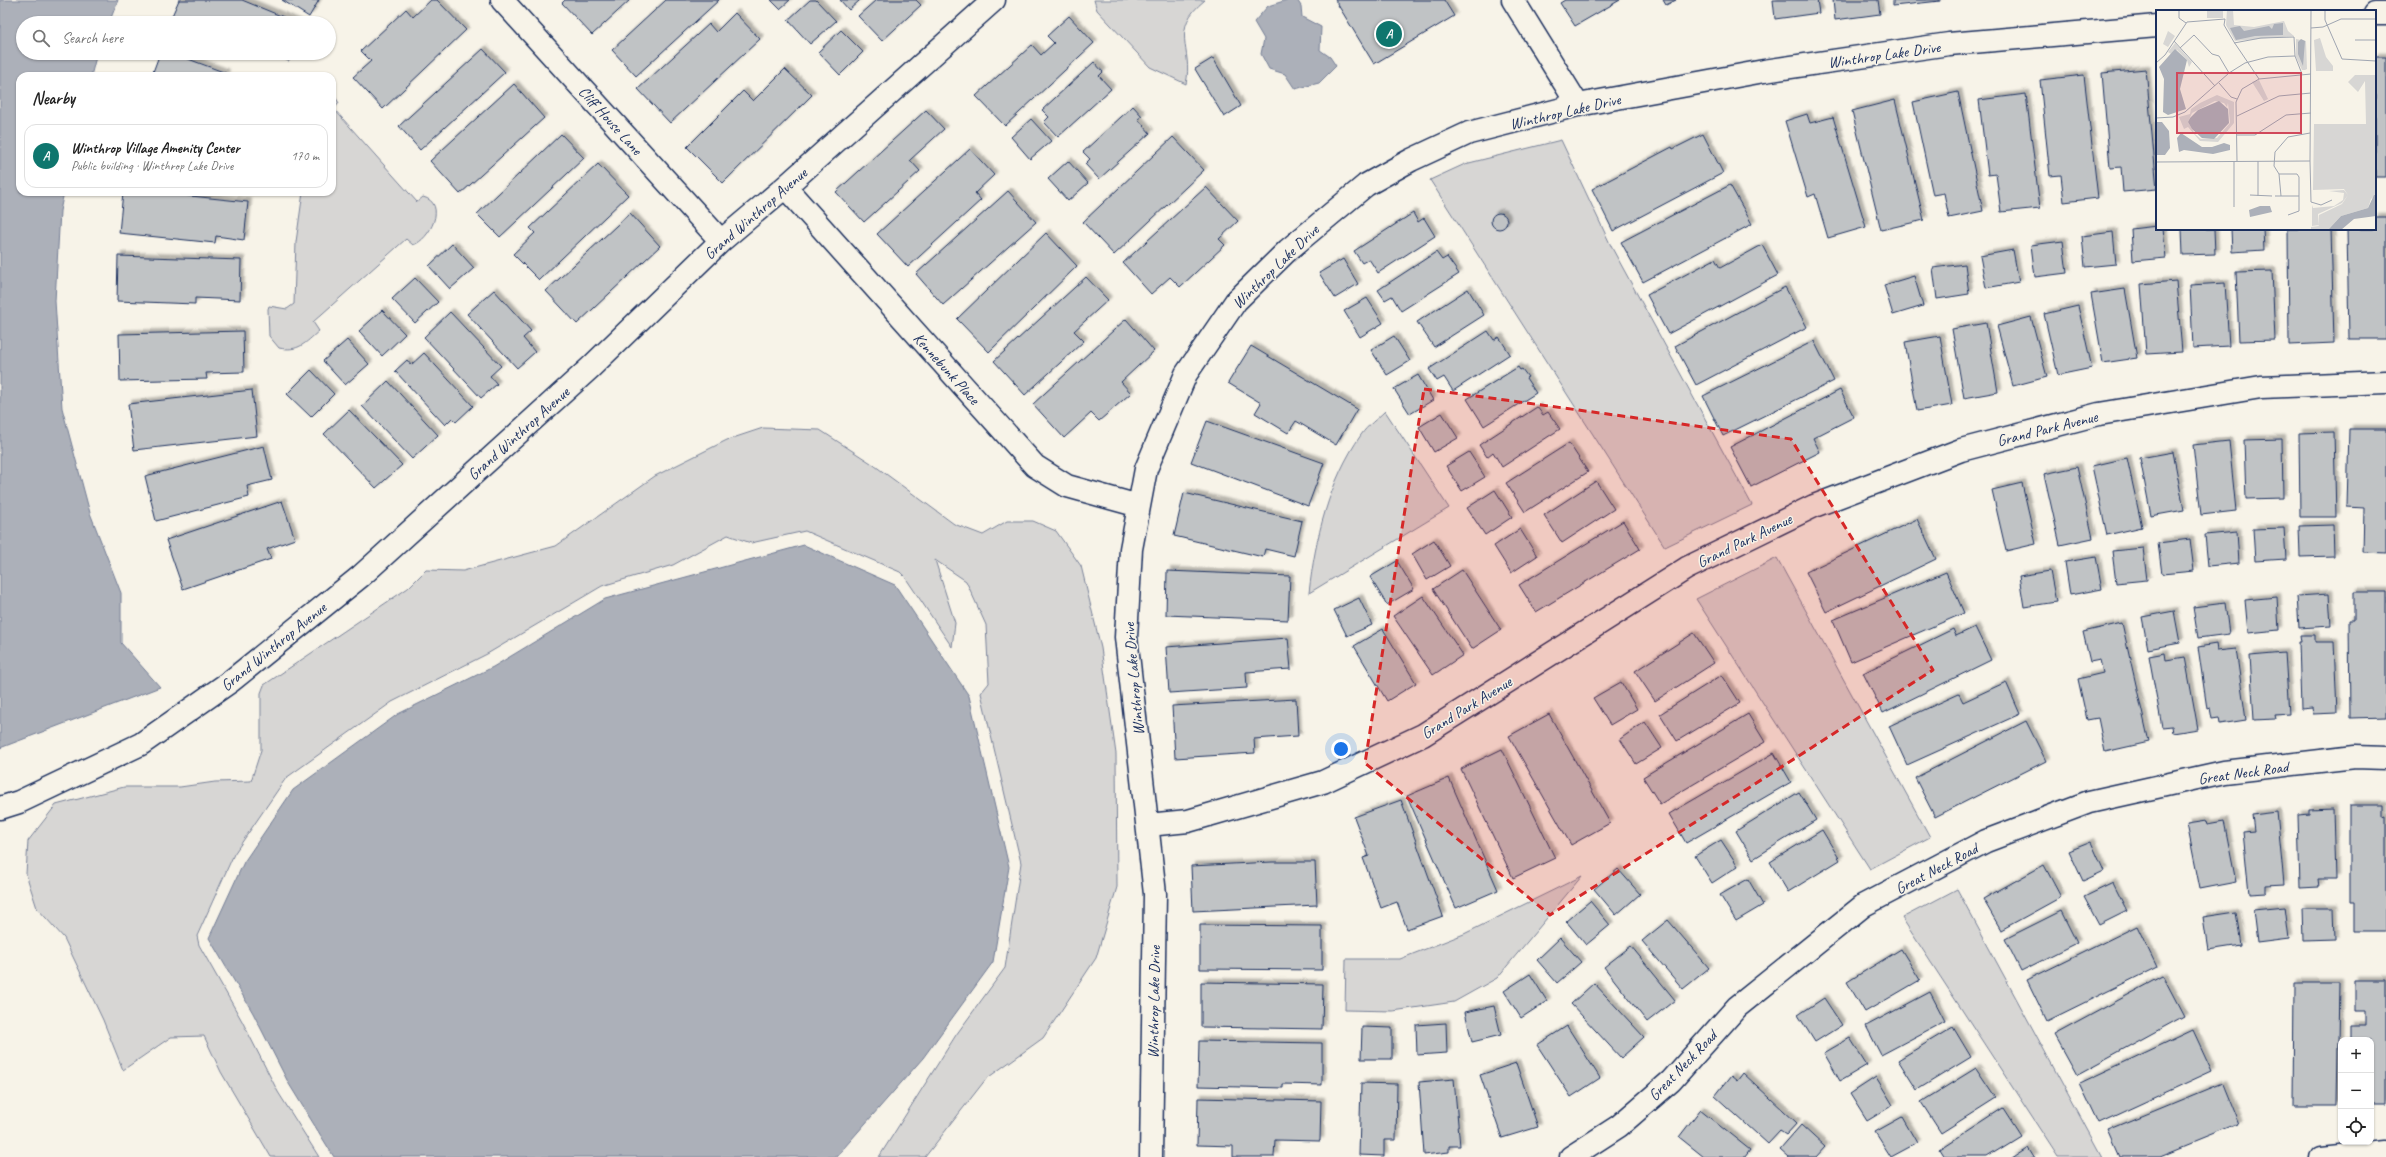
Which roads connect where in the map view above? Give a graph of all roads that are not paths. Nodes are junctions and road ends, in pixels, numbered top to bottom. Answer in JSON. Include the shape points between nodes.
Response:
{"nodes":[{"id":1,"x":502,"y":0,"type":"edge"},
{"id":2,"x":1513,"y":0,"type":"edge"},
{"id":3,"x":986,"y":2,"type":"edge"},
{"id":4,"x":2156,"y":26,"type":"edge"},
{"id":5,"x":1578,"y":105,"type":"junction"},
{"id":6,"x":785,"y":187,"type":"junction"},
{"id":7,"x":721,"y":241,"type":"junction"},
{"id":8,"x":2386,"y":382,"type":"edge"},
{"id":9,"x":1139,"y":506,"type":"junction"},
{"id":10,"x":2386,"y":758,"type":"edge"},
{"id":11,"x":0,"y":808,"type":"edge"},
{"id":12,"x":1148,"y":825,"type":"junction"},
{"id":13,"x":2386,"y":1150,"type":"edge"},
{"id":14,"x":1151,"y":1157,"type":"edge"},
{"id":15,"x":1571,"y":1157,"type":"edge"},
{"id":16,"x":2320,"y":1157,"type":"edge"}],
"edges":[{"from":1,"to":7,"type":"street","name":"Cliff House Lane"},
{"from":2,"to":5,"type":"street"},
{"from":3,"to":6,"type":"street","name":"Grand Winthrop Avenue"},
{"from":4,"to":5,"type":"street","name":"Winthrop Lake Drive","via":[[1949,44],[1764,71]]},
{"from":5,"to":9,"type":"street","name":"Winthrop Lake Drive","via":[[1470,134],[1411,160],[1366,185],[1282,256],[1236,301],[1186,374],[1146,469]]},
{"from":6,"to":7,"type":"street","name":"Grand Winthrop Avenue"},
{"from":6,"to":9,"type":"street","name":"Kennebunk Place","via":[[1035,466],[1067,486]]},
{"from":7,"to":11,"type":"street","name":"Grand Winthrop Avenue","via":[[591,367],[361,576],[231,681],[141,744],[19,802]]},
{"from":8,"to":12,"type":"street","name":"Grand Park Avenue","via":[[2261,387],[2099,414],[1961,450],[1814,506],[1687,568],[1423,735],[1323,782],[1188,821]]},
{"from":9,"to":12,"type":"street","name":"Winthrop Lake Drive","via":[[1131,549],[1126,637]]},
{"from":10,"to":15,"type":"street","name":"Great Neck Road","via":[[2355,757],[2224,772],[2089,802],[1986,841],[1864,905],[1737,1007],[1671,1081],[1619,1126]]},
{"from":12,"to":14,"type":"street","name":"Winthrop Lake Drive","via":[[1155,894]]},
{"from":13,"to":16,"type":"street"}]}
